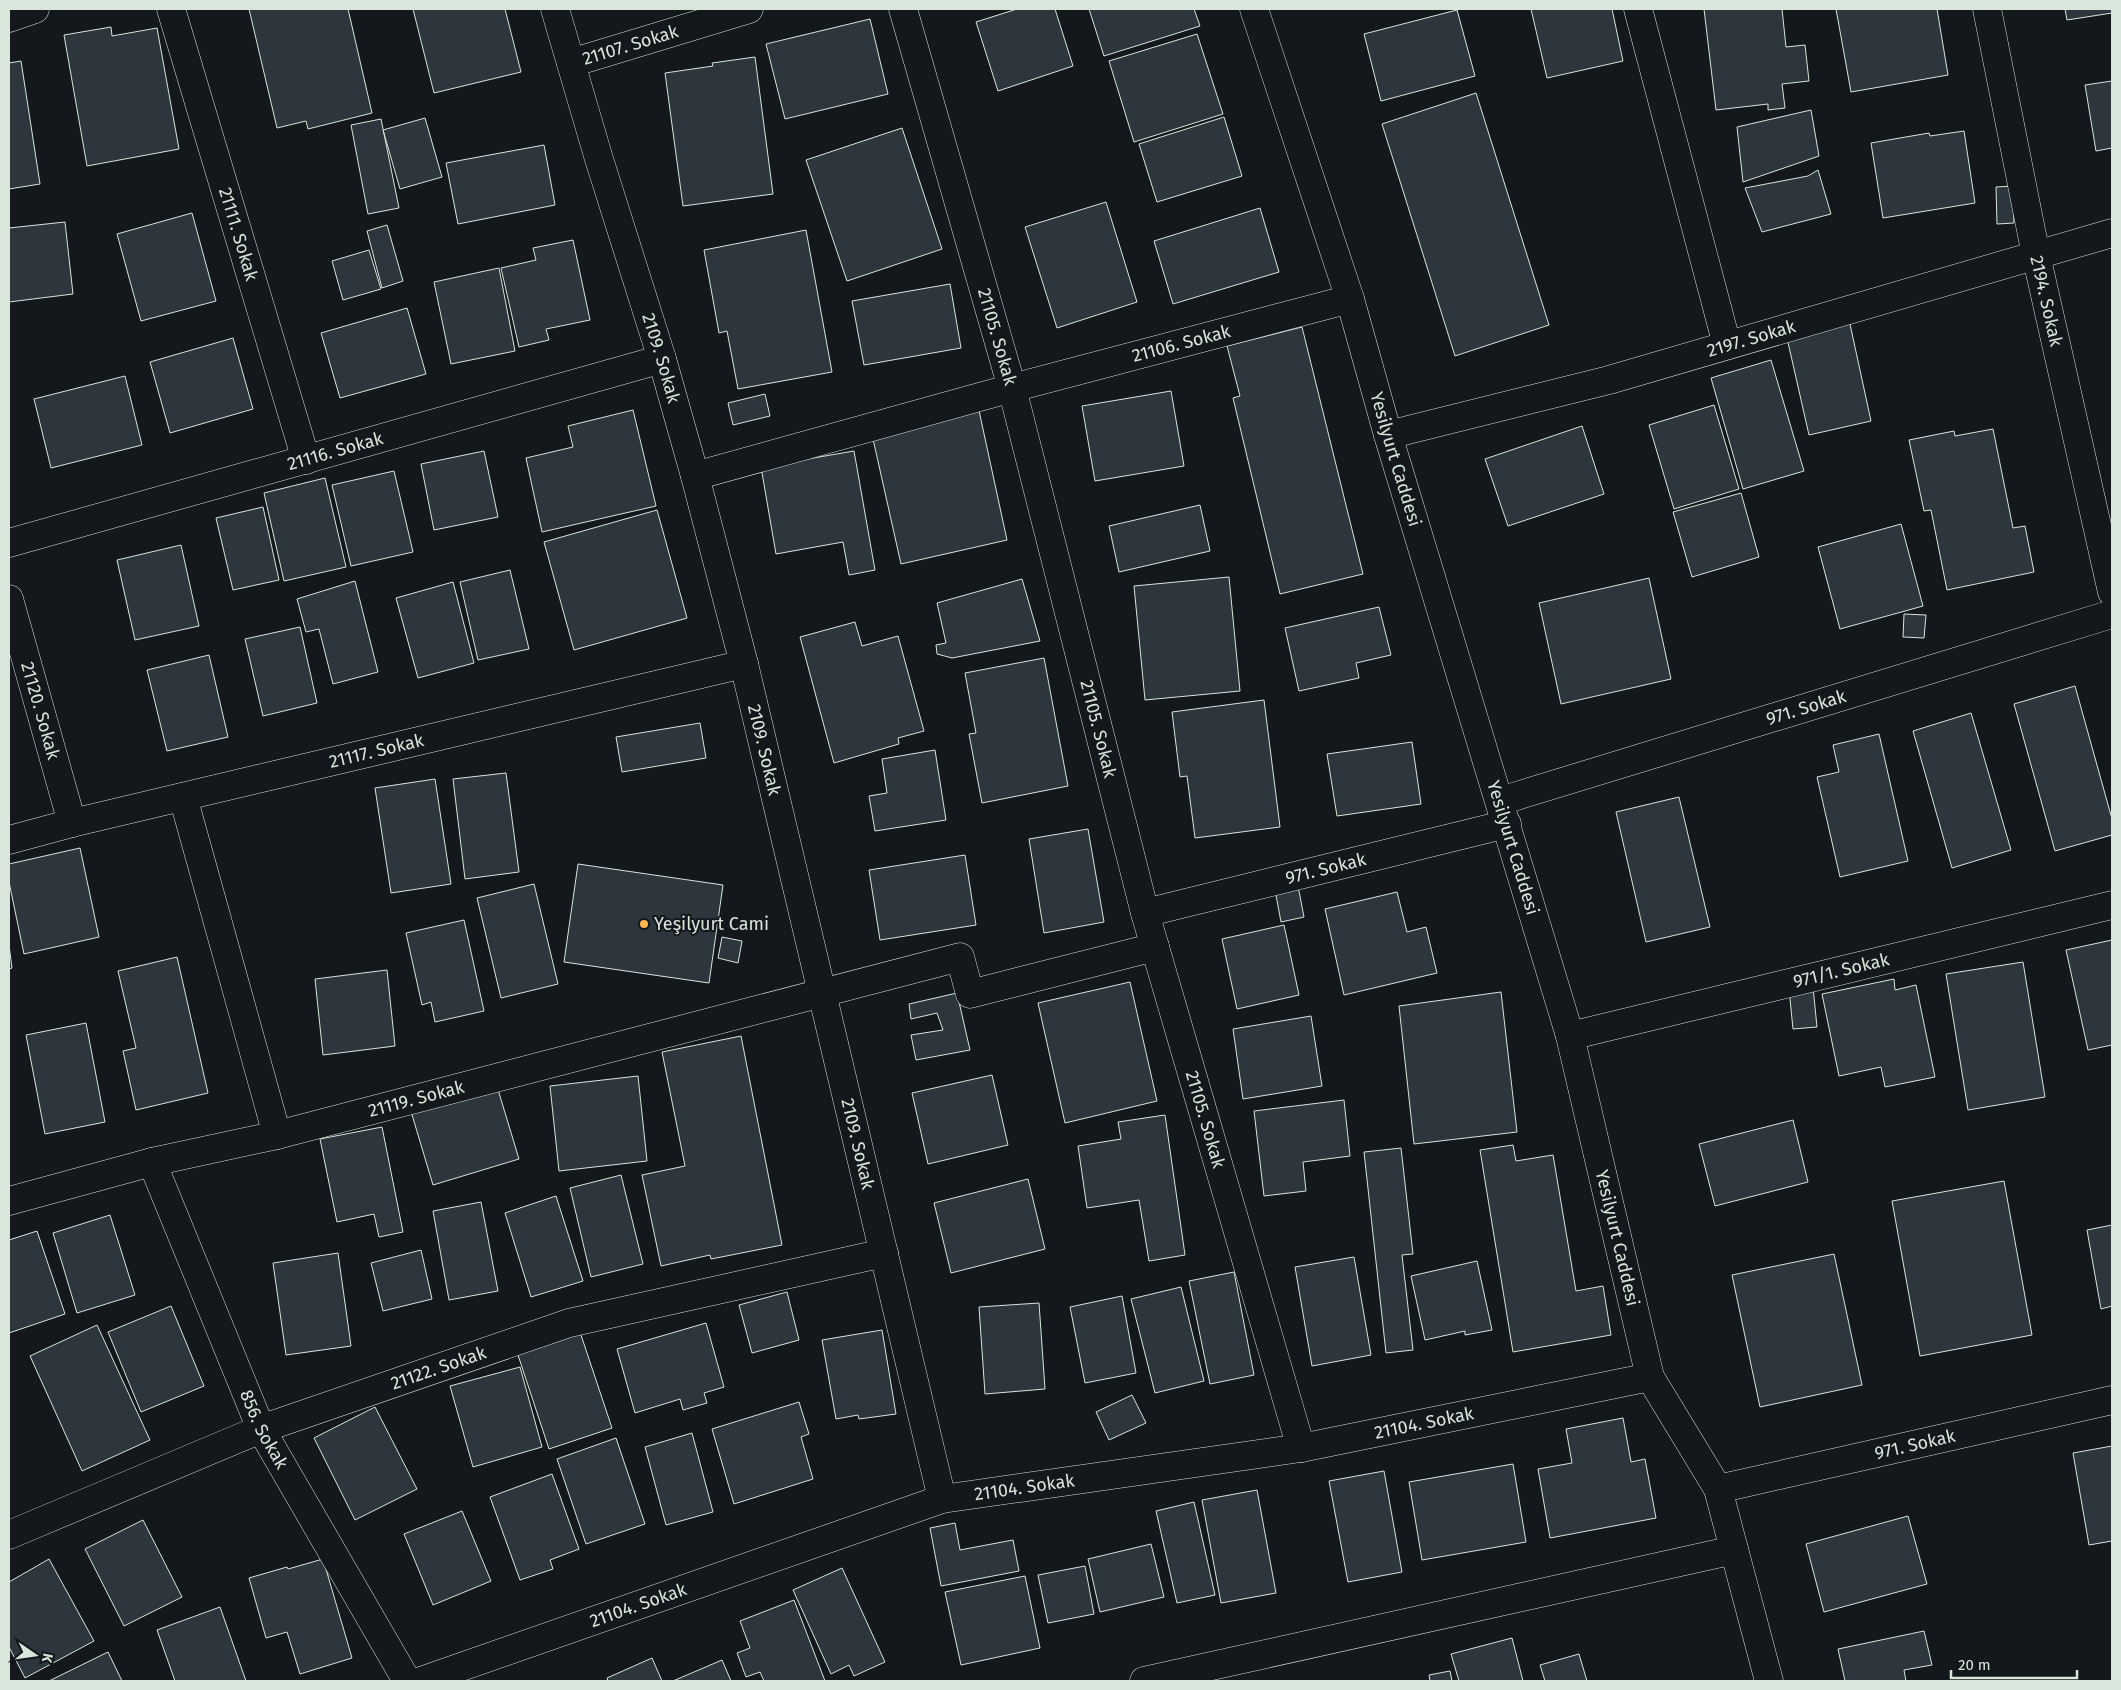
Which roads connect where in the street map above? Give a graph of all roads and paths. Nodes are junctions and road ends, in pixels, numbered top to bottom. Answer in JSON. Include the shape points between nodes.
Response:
{"nodes":[{"id":1,"x":35,"y":9,"type":"edge"},
{"id":2,"x":171,"y":9,"type":"edge"},
{"id":3,"x":555,"y":9,"type":"edge"},
{"id":4,"x":749,"y":9,"type":"edge"},
{"id":5,"x":903,"y":9,"type":"edge"},
{"id":6,"x":1254,"y":9,"type":"edge"},
{"id":7,"x":1638,"y":9,"type":"edge"},
{"id":8,"x":1987,"y":9,"type":"edge"},
{"id":9,"x":9,"y":18,"type":"edge"},
{"id":10,"x":571,"y":63,"type":"junction"},
{"id":11,"x":2112,"y":233,"type":"edge"},
{"id":12,"x":2036,"y":254,"type":"junction"},
{"id":13,"x":1350,"y":299,"type":"junction"},
{"id":14,"x":1727,"y":346,"type":"junction"},
{"id":15,"x":662,"y":359,"type":"junction"},
{"id":16,"x":1012,"y":388,"type":"junction"},
{"id":17,"x":1388,"y":435,"type":"junction"},
{"id":18,"x":306,"y":460,"type":"junction"},
{"id":19,"x":695,"y":476,"type":"junction"},
{"id":20,"x":9,"y":543,"type":"edge"},
{"id":21,"x":2112,"y":592,"type":"edge"},
{"id":22,"x":9,"y":599,"type":"edge"},
{"id":23,"x":2112,"y":614,"type":"edge"},
{"id":24,"x":744,"y":664,"type":"junction"},
{"id":25,"x":183,"y":797,"type":"junction"},
{"id":26,"x":1503,"y":812,"type":"junction"},
{"id":27,"x":72,"y":823,"type":"junction"},
{"id":28,"x":9,"y":840,"type":"edge"},
{"id":29,"x":2112,"y":905,"type":"edge"},
{"id":30,"x":1145,"y":913,"type":"junction"},
{"id":31,"x":1156,"y":947,"type":"junction"},
{"id":32,"x":822,"y":994,"type":"junction"},
{"id":33,"x":1570,"y":1036,"type":"junction"},
{"id":34,"x":277,"y":1135,"type":"junction"},
{"id":35,"x":152,"y":1162,"type":"junction"},
{"id":36,"x":9,"y":1201,"type":"edge"},
{"id":37,"x":884,"y":1253,"type":"junction"},
{"id":38,"x":1650,"y":1377,"type":"junction"},
{"id":39,"x":2112,"y":1400,"type":"edge"},
{"id":40,"x":261,"y":1429,"type":"junction"},
{"id":41,"x":1301,"y":1448,"type":"junction"},
{"id":42,"x":1718,"y":1488,"type":"junction"},
{"id":43,"x":942,"y":1499,"type":"junction"},
{"id":44,"x":9,"y":1535,"type":"edge"},
{"id":45,"x":1734,"y":1550,"type":"junction"},
{"id":46,"x":407,"y":1681,"type":"edge"},
{"id":47,"x":421,"y":1681,"type":"edge"},
{"id":48,"x":1144,"y":1681,"type":"edge"},
{"id":49,"x":1769,"y":1681,"type":"edge"}],
"edges":[{"from":1,"to":9,"type":"street"},
{"from":2,"to":18,"type":"street","name":"21111. Sokak"},
{"from":3,"to":10,"type":"street","name":"2109. Sokak"},
{"from":4,"to":10,"type":"street","name":"21107. Sokak"},
{"from":5,"to":16,"type":"street","name":"21105. Sokak"},
{"from":6,"to":13,"type":"street","name":"Yesilyurt Caddesi"},
{"from":7,"to":14,"type":"street"},
{"from":8,"to":12,"type":"street","name":"2194. Sokak"},
{"from":10,"to":15,"type":"street","name":"2109. Sokak"},
{"from":11,"to":12,"type":"street","name":"2197. Sokak"},
{"from":12,"to":14,"type":"street","name":"2197. Sokak"},
{"from":12,"to":21,"type":"street","name":"2194. Sokak"},
{"from":13,"to":16,"type":"street","name":"21106. Sokak"},
{"from":13,"to":17,"type":"street","name":"Yesilyurt Caddesi"},
{"from":14,"to":17,"type":"street","name":"2197. Sokak","via":[[1609,380]]},
{"from":15,"to":18,"type":"street","name":"21116. Sokak"},
{"from":15,"to":19,"type":"street","name":"2109. Sokak"},
{"from":16,"to":19,"type":"street","name":"21106. Sokak"},
{"from":16,"to":30,"type":"street","name":"21105. Sokak"},
{"from":17,"to":26,"type":"street","name":"Yesilyurt Caddesi"},
{"from":18,"to":20,"type":"street","name":"21116. Sokak"},
{"from":19,"to":24,"type":"street","name":"2109. Sokak"},
{"from":22,"to":27,"type":"street","name":"21120. Sokak"},
{"from":23,"to":26,"type":"street","name":"971. Sokak"},
{"from":24,"to":25,"type":"street","name":"21117. Sokak"},
{"from":24,"to":32,"type":"street","name":"2109. Sokak"},
{"from":25,"to":27,"type":"street","name":"21117. Sokak"},
{"from":25,"to":34,"type":"street"},
{"from":26,"to":30,"type":"street","name":"971. Sokak"},
{"from":26,"to":33,"type":"street","name":"Yesilyurt Caddesi"},
{"from":27,"to":28,"type":"street","name":"21117. Sokak"},
{"from":29,"to":33,"type":"street","name":"971/1. Sokak"},
{"from":30,"to":31,"type":"street","name":"21105. Sokak"},
{"from":31,"to":32,"type":"street","name":"21119. Sokak","via":[[970,994],[960,957]]},
{"from":31,"to":41,"type":"street","name":"21105. Sokak"},
{"from":32,"to":34,"type":"street","name":"21119. Sokak"},
{"from":32,"to":37,"type":"street","name":"2109. Sokak"},
{"from":33,"to":38,"type":"street","name":"Yesilyurt Caddesi"},
{"from":34,"to":35,"type":"street","name":"21119. Sokak"},
{"from":35,"to":36,"type":"street","name":"21119. Sokak"},
{"from":35,"to":40,"type":"street","name":"856. Sokak"},
{"from":37,"to":40,"type":"street","name":"21122. Sokak","via":[[569,1323]]},
{"from":37,"to":43,"type":"street","name":"2109. Sokak"},
{"from":38,"to":41,"type":"street","name":"21104. Sokak"},
{"from":38,"to":42,"type":"street","name":"Yesilyurt Caddesi"},
{"from":39,"to":42,"type":"street","name":"971. Sokak"},
{"from":40,"to":44,"type":"street","name":"21122. Sokak"},
{"from":40,"to":46,"type":"street","name":"856. Sokak"},
{"from":41,"to":43,"type":"street","name":"21104. Sokak"},
{"from":42,"to":45,"type":"street","name":"Yesilyurt Caddesi"},
{"from":43,"to":47,"type":"street","name":"21104. Sokak"},
{"from":45,"to":48,"type":"street"},
{"from":45,"to":49,"type":"street","name":"Yesilyurt Caddesi"}]}
